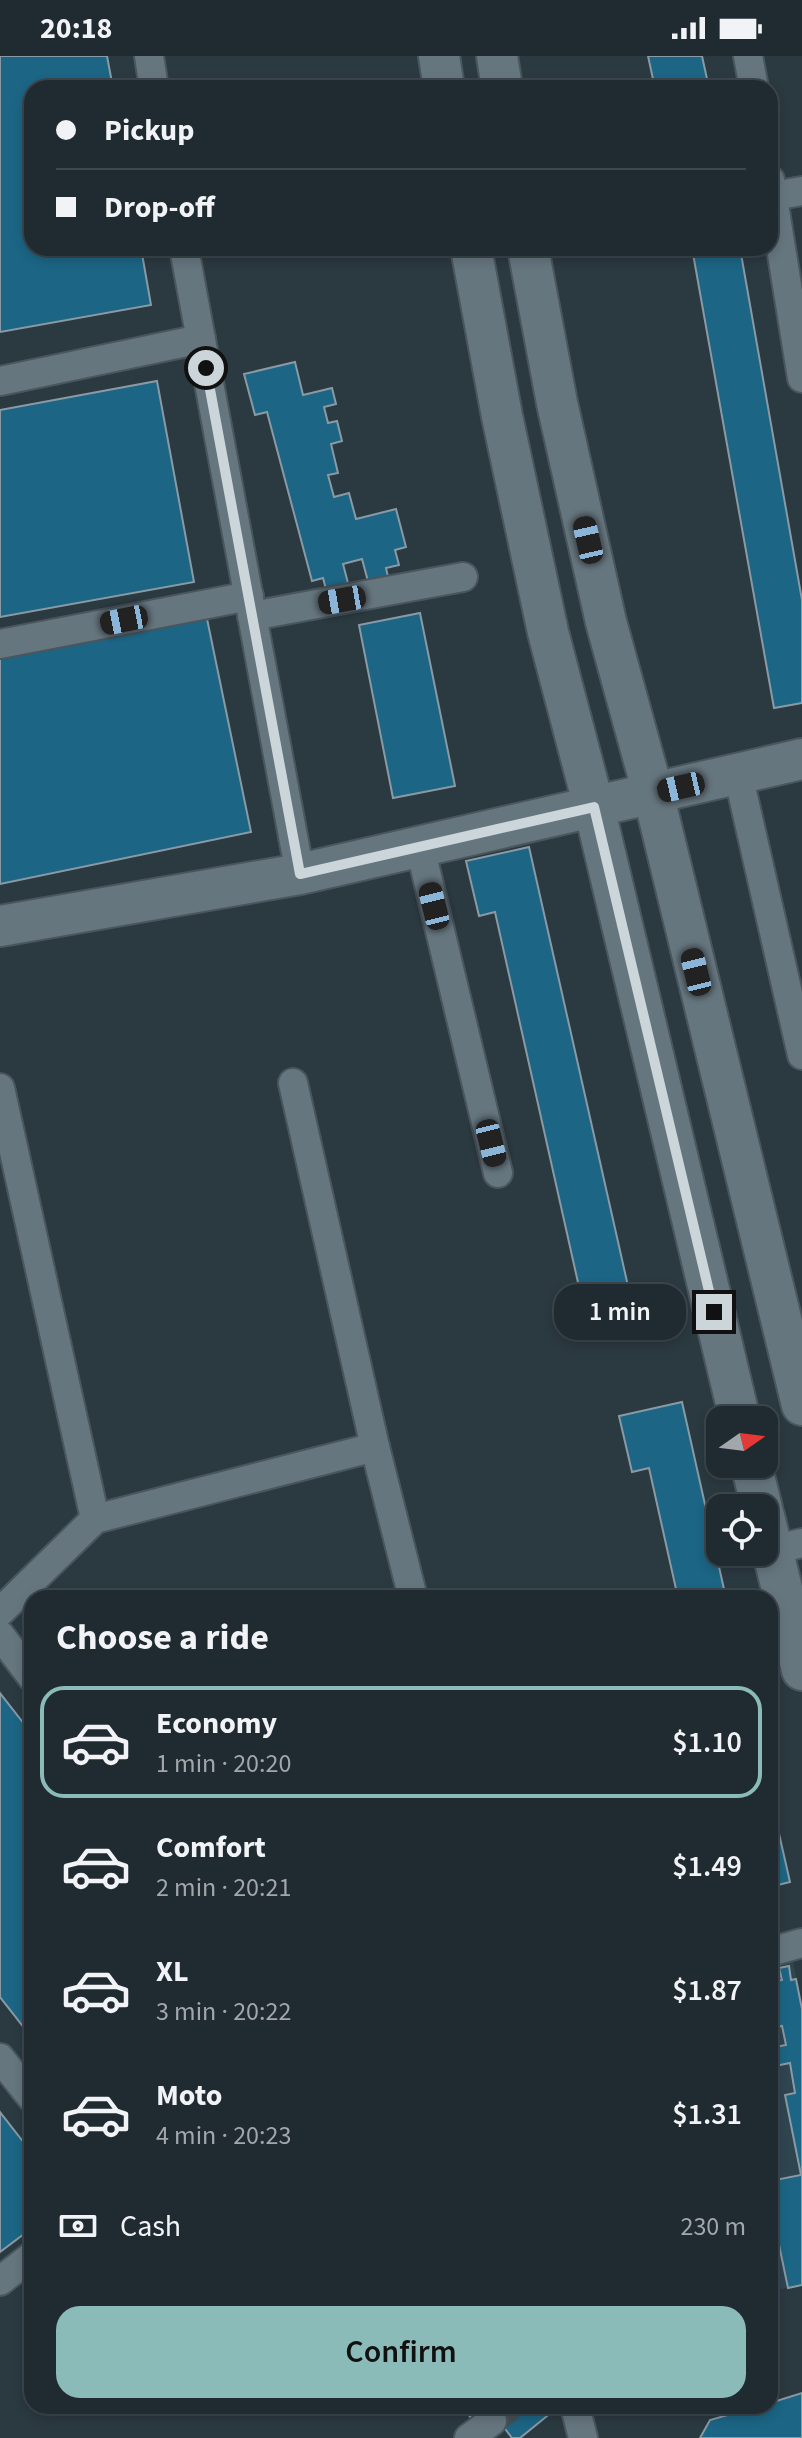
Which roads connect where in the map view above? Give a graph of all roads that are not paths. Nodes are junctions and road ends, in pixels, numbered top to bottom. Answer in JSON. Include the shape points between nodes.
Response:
{"nodes":[{"id":1,"x":149,"y":56,"type":"edge"},
{"id":2,"x":439,"y":56,"type":"edge"},
{"id":3,"x":497,"y":56,"type":"edge"},
{"id":4,"x":748,"y":56,"type":"edge"},
{"id":5,"x":153,"y":80,"type":"edge"},
{"id":6,"x":443,"y":80,"type":"edge"},
{"id":7,"x":501,"y":80,"type":"edge"},
{"id":8,"x":752,"y":80,"type":"edge"},
{"id":9,"x":778,"y":189,"type":"edge"},
{"id":10,"x":802,"y":191,"type":"edge"},
{"id":11,"x":778,"y":231,"type":"edge"},
{"id":12,"x":185,"y":256,"type":"edge"},
{"id":13,"x":472,"y":256,"type":"edge"},
{"id":14,"x":529,"y":256,"type":"edge"},
{"id":15,"x":201,"y":339,"type":"junction"},
{"id":16,"x":802,"y":378,"type":"edge"},
{"id":17,"x":0,"y":381,"type":"edge"},
{"id":18,"x":463,"y":577,"type":"dead end"},
{"id":19,"x":250,"y":606,"type":"junction"},
{"id":20,"x":0,"y":644,"type":"edge"},
{"id":21,"x":802,"y":759,"type":"edge"},
{"id":22,"x":738,"y":774,"type":"junction"},
{"id":23,"x":653,"y":793,"type":"junction"},
{"id":24,"x":594,"y":807,"type":"junction"},
{"id":25,"x":420,"y":847,"type":"junction"},
{"id":26,"x":300,"y":874,"type":"junction"},
{"id":27,"x":0,"y":926,"type":"edge"},
{"id":28,"x":802,"y":1055,"type":"edge"},
{"id":29,"x":293,"y":1083,"type":"dead end"},
{"id":30,"x":0,"y":1088,"type":"edge"},
{"id":31,"x":498,"y":1173,"type":"dead end"},
{"id":32,"x":802,"y":1405,"type":"edge"},
{"id":33,"x":737,"y":1406,"type":"edge"},
{"id":34,"x":375,"y":1447,"type":"junction"},
{"id":35,"x":95,"y":1519,"type":"junction"},
{"id":36,"x":779,"y":1536,"type":"edge"},
{"id":37,"x":411,"y":1590,"type":"edge"},
{"id":38,"x":0,"y":1612,"type":"edge"},
{"id":39,"x":0,"y":1635,"type":"edge"},
{"id":40,"x":24,"y":1666,"type":"edge"},
{"id":41,"x":802,"y":1670,"type":"edge"},
{"id":42,"x":802,"y":1943,"type":"edge"},
{"id":43,"x":778,"y":1950,"type":"edge"},
{"id":44,"x":0,"y":2058,"type":"edge"},
{"id":45,"x":24,"y":2088,"type":"edge"},
{"id":46,"x":24,"y":2262,"type":"edge"},
{"id":47,"x":0,"y":2281,"type":"edge"},
{"id":48,"x":577,"y":2414,"type":"edge"},
{"id":49,"x":492,"y":2421,"type":"tunnel mouth"},
{"id":50,"x":469,"y":2438,"type":"edge"},
{"id":51,"x":583,"y":2438,"type":"edge"}],
"edges":[{"from":1,"to":5,"type":"street"},
{"from":2,"to":6,"type":"street"},
{"from":3,"to":7,"type":"street"},
{"from":4,"to":8,"type":"street"},
{"from":9,"to":10,"type":"street"},
{"from":11,"to":16,"type":"street"},
{"from":12,"to":15,"type":"street"},
{"from":13,"to":24,"type":"street","via":[[548,632]]},
{"from":14,"to":23,"type":"street","via":[[606,622]]},
{"from":15,"to":17,"type":"street"},
{"from":15,"to":19,"type":"street"},
{"from":18,"to":19,"type":"street"},
{"from":19,"to":20,"type":"street"},
{"from":19,"to":26,"type":"street"},
{"from":21,"to":22,"type":"street"},
{"from":22,"to":23,"type":"street"},
{"from":22,"to":28,"type":"street"},
{"from":23,"to":24,"type":"street"},
{"from":23,"to":32,"type":"street"},
{"from":24,"to":25,"type":"street"},
{"from":24,"to":33,"type":"street"},
{"from":25,"to":26,"type":"street"},
{"from":25,"to":31,"type":"street"},
{"from":26,"to":27,"type":"street"},
{"from":29,"to":34,"type":"street"},
{"from":30,"to":35,"type":"street"},
{"from":34,"to":35,"type":"street"},
{"from":34,"to":37,"type":"street"},
{"from":35,"to":38,"type":"street"},
{"from":36,"to":41,"type":"street"},
{"from":39,"to":40,"type":"street"},
{"from":42,"to":43,"type":"street"},
{"from":44,"to":45,"type":"street"},
{"from":46,"to":47,"type":"street"},
{"from":48,"to":51,"type":"street"},
{"from":49,"to":50,"type":"street"}]}
